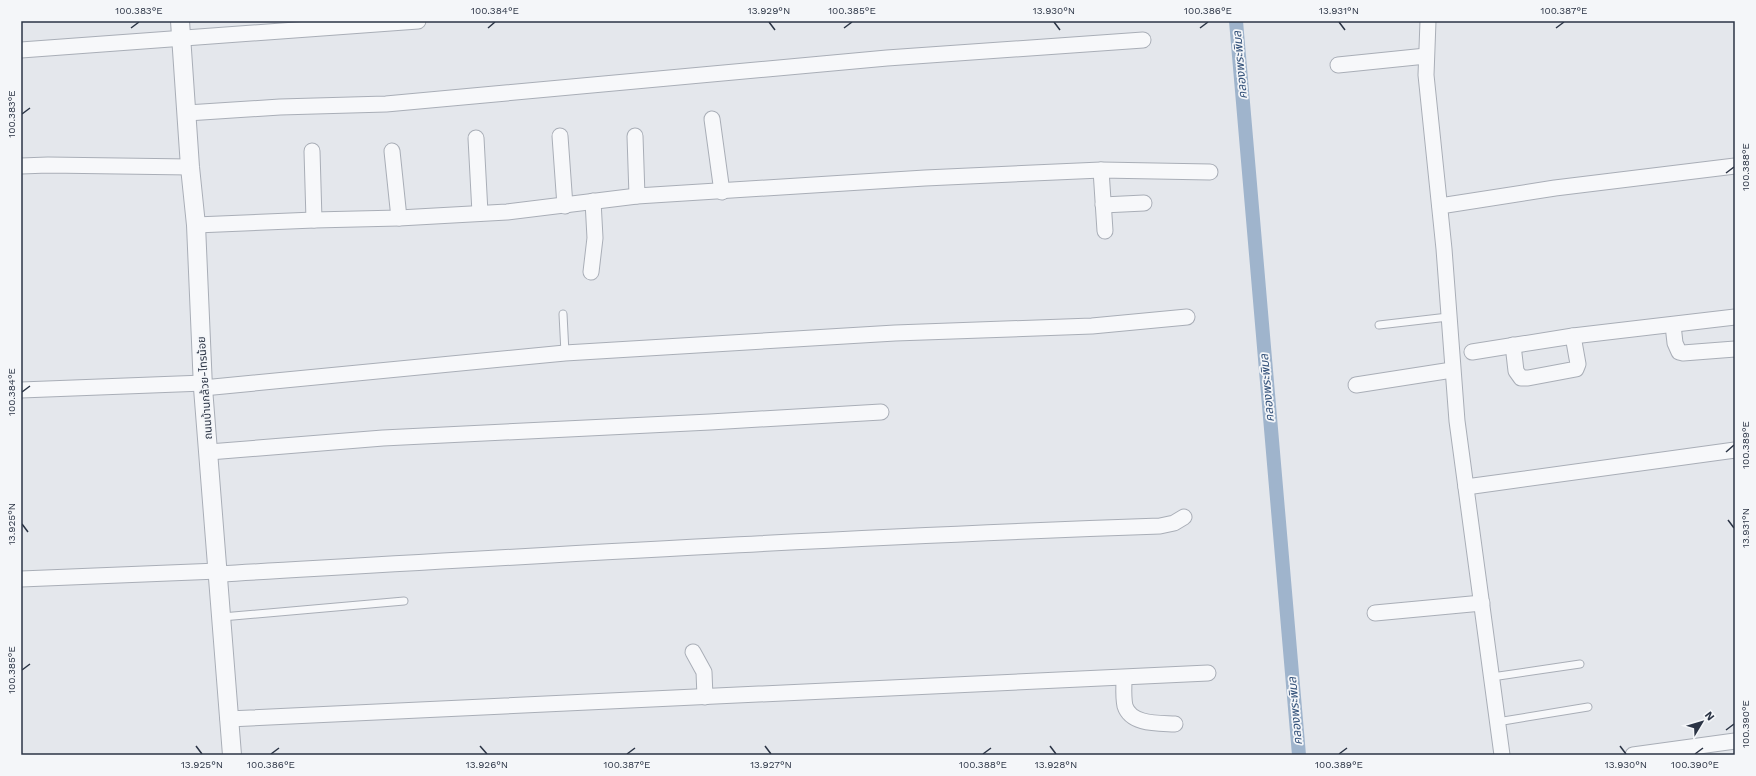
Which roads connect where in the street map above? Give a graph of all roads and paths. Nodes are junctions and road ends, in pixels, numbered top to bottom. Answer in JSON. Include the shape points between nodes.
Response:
{"nodes":[{"id":1,"x":418,"y":21,"type":"edge"},
{"id":2,"x":1428,"y":21,"type":"edge"},
{"id":3,"x":181,"y":29,"type":"edge"},
{"id":4,"x":1143,"y":40,"type":"dead end"},
{"id":5,"x":21,"y":50,"type":"edge"},
{"id":6,"x":1426,"y":56,"type":"junction"},
{"id":7,"x":1338,"y":65,"type":"dead end"},
{"id":8,"x":187,"y":113,"type":"junction"},
{"id":9,"x":712,"y":119,"type":"dead end"},
{"id":10,"x":560,"y":136,"type":"dead end"},
{"id":11,"x":635,"y":136,"type":"dead end"},
{"id":12,"x":476,"y":138,"type":"dead end"},
{"id":13,"x":312,"y":151,"type":"dead end"},
{"id":14,"x":392,"y":151,"type":"dead end"},
{"id":15,"x":21,"y":166,"type":"edge"},
{"id":16,"x":1735,"y":166,"type":"edge"},
{"id":17,"x":190,"y":167,"type":"junction"},
{"id":18,"x":1101,"y":170,"type":"junction"},
{"id":19,"x":1210,"y":172,"type":"dead end"},
{"id":20,"x":722,"y":192,"type":"junction"},
{"id":21,"x":637,"y":196,"type":"junction"},
{"id":22,"x":593,"y":202,"type":"junction"},
{"id":23,"x":1144,"y":203,"type":"dead end"},
{"id":24,"x":1103,"y":205,"type":"junction"},
{"id":25,"x":565,"y":206,"type":"junction"},
{"id":26,"x":1440,"y":206,"type":"junction"},
{"id":27,"x":480,"y":213,"type":"junction"},
{"id":28,"x":399,"y":218,"type":"junction"},
{"id":29,"x":314,"y":220,"type":"junction"},
{"id":30,"x":196,"y":225,"type":"junction"},
{"id":31,"x":1105,"y":231,"type":"dead end"},
{"id":32,"x":591,"y":272,"type":"dead end"},
{"id":33,"x":564,"y":314,"type":"dead end"},
{"id":34,"x":1187,"y":317,"type":"dead end"},
{"id":35,"x":1448,"y":317,"type":"junction"},
{"id":36,"x":1735,"y":317,"type":"edge"},
{"id":37,"x":1379,"y":325,"type":"dead end"},
{"id":38,"x":1673,"y":325,"type":"junction"},
{"id":39,"x":1573,"y":336,"type":"junction"},
{"id":40,"x":1513,"y":345,"type":"junction"},
{"id":41,"x":1735,"y":349,"type":"edge"},
{"id":42,"x":1472,"y":352,"type":"dead end"},
{"id":43,"x":565,"y":353,"type":"junction"},
{"id":44,"x":1452,"y":370,"type":"junction"},
{"id":45,"x":1356,"y":384,"type":"dead end"},
{"id":46,"x":204,"y":385,"type":"junction"},
{"id":47,"x":21,"y":390,"type":"edge"},
{"id":48,"x":881,"y":412,"type":"dead end"},
{"id":49,"x":1735,"y":450,"type":"edge"},
{"id":50,"x":209,"y":452,"type":"junction"},
{"id":51,"x":1466,"y":487,"type":"junction"},
{"id":52,"x":1184,"y":517,"type":"dead end"},
{"id":53,"x":218,"y":572,"type":"junction"},
{"id":54,"x":21,"y":579,"type":"edge"},
{"id":55,"x":404,"y":601,"type":"dead end"},
{"id":56,"x":1482,"y":603,"type":"junction"},
{"id":57,"x":1374,"y":612,"type":"dead end"},
{"id":58,"x":222,"y":617,"type":"junction"},
{"id":59,"x":693,"y":652,"type":"dead end"},
{"id":60,"x":1580,"y":664,"type":"dead end"},
{"id":61,"x":1208,"y":674,"type":"dead end"},
{"id":62,"x":1492,"y":677,"type":"junction"},
{"id":63,"x":1124,"y":678,"type":"junction"},
{"id":64,"x":705,"y":698,"type":"junction"},
{"id":65,"x":1588,"y":707,"type":"dead end"},
{"id":66,"x":228,"y":720,"type":"junction"},
{"id":67,"x":1497,"y":722,"type":"junction"},
{"id":68,"x":1175,"y":724,"type":"dead end"},
{"id":69,"x":1735,"y":742,"type":"edge"},
{"id":70,"x":232,"y":755,"type":"edge"},
{"id":71,"x":1502,"y":755,"type":"edge"},
{"id":72,"x":1633,"y":755,"type":"edge"}],
"edges":[{"from":1,"to":3,"type":"street"},
{"from":2,"to":6,"type":"street"},
{"from":3,"to":5,"type":"street"},
{"from":3,"to":8,"type":"street","name":"ถนนบ้านกล้วย-ไทรน้อย"},
{"from":4,"to":8,"type":"street","via":[[887,58],[386,104]]},
{"from":6,"to":7,"type":"street"},
{"from":6,"to":26,"type":"street"},
{"from":8,"to":17,"type":"street","name":"ถนนบ้านกล้วย-ไทรน้อย"},
{"from":9,"to":20,"type":"street"},
{"from":10,"to":25,"type":"street"},
{"from":11,"to":21,"type":"street"},
{"from":12,"to":27,"type":"street"},
{"from":13,"to":29,"type":"street"},
{"from":14,"to":28,"type":"street"},
{"from":15,"to":17,"type":"street"},
{"from":16,"to":26,"type":"street","via":[[1555,188]]},
{"from":17,"to":30,"type":"street","name":"ถนนบ้านกล้วย-ไทรน้อย"},
{"from":18,"to":19,"type":"street"},
{"from":18,"to":20,"type":"street","via":[[925,178]]},
{"from":18,"to":24,"type":"street"},
{"from":20,"to":21,"type":"street"},
{"from":21,"to":22,"type":"street"},
{"from":22,"to":25,"type":"street"},
{"from":22,"to":32,"type":"street","via":[[595,238]]},
{"from":23,"to":24,"type":"street"},
{"from":24,"to":31,"type":"street"},
{"from":25,"to":27,"type":"street"},
{"from":26,"to":35,"type":"street"},
{"from":27,"to":28,"type":"street"},
{"from":28,"to":29,"type":"street"},
{"from":29,"to":30,"type":"street"},
{"from":30,"to":46,"type":"street","name":"ถนนบ้านกล้วย-ไทรน้อย"},
{"from":33,"to":43,"type":"lane"},
{"from":34,"to":43,"type":"street","via":[[1092,326],[895,332]]},
{"from":35,"to":37,"type":"lane"},
{"from":35,"to":44,"type":"street"},
{"from":36,"to":38,"type":"street"},
{"from":38,"to":39,"type":"street"},
{"from":38,"to":41,"type":"street","via":[[1679,352]]},
{"from":39,"to":40,"type":"street"},
{"from":39,"to":40,"type":"street","via":[[1578,364],[1576,369],[1528,378],[1521,378],[1516,371]]},
{"from":40,"to":42,"type":"street"},
{"from":43,"to":46,"type":"street"},
{"from":44,"to":45,"type":"street"},
{"from":44,"to":51,"type":"street"},
{"from":46,"to":47,"type":"street"},
{"from":46,"to":50,"type":"street","name":"ถนนบ้านกล้วย-ไทรน้อย"},
{"from":48,"to":50,"type":"street","via":[[383,438]]},
{"from":49,"to":51,"type":"street"},
{"from":50,"to":53,"type":"street","name":"ถนนบ้านกล้วย-ไทรน้อย"},
{"from":51,"to":56,"type":"street"},
{"from":52,"to":53,"type":"street","via":[[1174,523],[1160,526],[680,547]]},
{"from":53,"to":54,"type":"street"},
{"from":53,"to":58,"type":"street","name":"ถนนบ้านกล้วย-ไทรน้อย"},
{"from":55,"to":58,"type":"lane"},
{"from":56,"to":57,"type":"street"},
{"from":56,"to":62,"type":"street"},
{"from":58,"to":66,"type":"street","name":"ถนนบ้านกล้วย-ไทรน้อย"},
{"from":59,"to":64,"type":"street","via":[[704,672]]},
{"from":60,"to":62,"type":"lane"},
{"from":61,"to":63,"type":"street"},
{"from":62,"to":67,"type":"street"},
{"from":63,"to":64,"type":"street"},
{"from":63,"to":68,"type":"street","via":[[1125,707],[1135,718]]},
{"from":64,"to":66,"type":"street"},
{"from":65,"to":67,"type":"lane"},
{"from":66,"to":70,"type":"street","name":"ถนนบ้านกล้วย-ไทรน้อย"},
{"from":67,"to":71,"type":"street"},
{"from":69,"to":72,"type":"street"}]}
